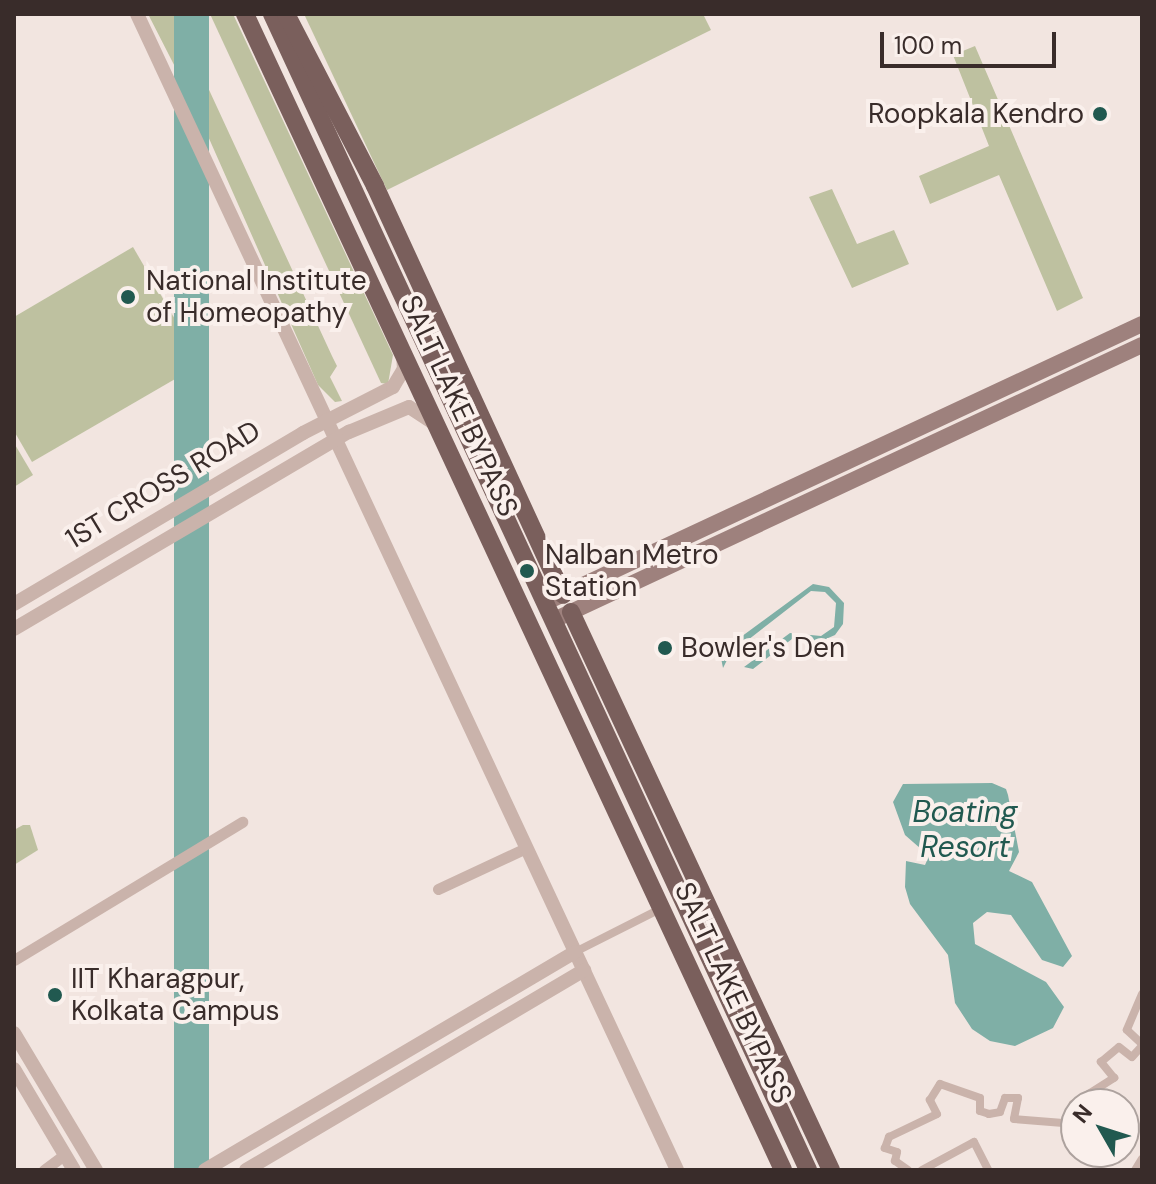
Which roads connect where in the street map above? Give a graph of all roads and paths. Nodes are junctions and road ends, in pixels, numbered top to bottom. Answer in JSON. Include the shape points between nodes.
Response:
{"nodes":[{"id":1,"x":137,"y":14,"type":"edge"},
{"id":2,"x":272,"y":14,"type":"edge"},
{"id":3,"x":286,"y":14,"type":"edge"},
{"id":4,"x":249,"y":15,"type":"edge"},
{"id":5,"x":352,"y":143,"type":"junction"},
{"id":6,"x":349,"y":182,"type":"junction"},
{"id":7,"x":1142,"y":324,"type":"edge"},
{"id":8,"x":1142,"y":345,"type":"edge"},
{"id":9,"x":402,"y":351,"type":"junction"},
{"id":10,"x":333,"y":416,"type":"junction"},
{"id":11,"x":439,"y":429,"type":"junction"},
{"id":12,"x":342,"y":436,"type":"junction"},
{"id":13,"x":471,"y":443,"type":"junction"},
{"id":14,"x":500,"y":457,"type":"junction"},
{"id":15,"x":200,"y":494,"type":"junction"},
{"id":16,"x":210,"y":513,"type":"junction"},
{"id":17,"x":14,"y":604,"type":"edge"},
{"id":18,"x":558,"y":607,"type":"junction"},
{"id":19,"x":14,"y":629,"type":"edge"},
{"id":20,"x":242,"y":822,"type":"dead end"},
{"id":21,"x":526,"y":848,"type":"junction"},
{"id":22,"x":438,"y":889,"type":"dead end"},
{"id":23,"x":692,"y":895,"type":"junction"},
{"id":24,"x":663,"y":907,"type":"junction"},
{"id":25,"x":575,"y":952,"type":"junction"},
{"id":26,"x":14,"y":960,"type":"edge"},
{"id":27,"x":584,"y":970,"type":"junction"},
{"id":28,"x":1142,"y":994,"type":"edge"},
{"id":29,"x":14,"y":1033,"type":"edge"},
{"id":30,"x":1142,"y":1045,"type":"edge"},
{"id":31,"x":14,"y":1069,"type":"edge"},
{"id":32,"x":1098,"y":1088,"type":"edge"},
{"id":33,"x":20,"y":1093,"type":"edge"},
{"id":34,"x":1060,"y":1121,"type":"edge"},
{"id":35,"x":65,"y":1154,"type":"junction"},
{"id":36,"x":1142,"y":1159,"type":"edge"},
{"id":37,"x":44,"y":1170,"type":"edge"},
{"id":38,"x":74,"y":1170,"type":"edge"},
{"id":39,"x":96,"y":1170,"type":"edge"},
{"id":40,"x":205,"y":1170,"type":"edge"},
{"id":41,"x":246,"y":1170,"type":"edge"},
{"id":42,"x":677,"y":1170,"type":"edge"},
{"id":43,"x":783,"y":1170,"type":"edge"},
{"id":44,"x":808,"y":1170,"type":"edge"},
{"id":45,"x":831,"y":1170,"type":"edge"},
{"id":46,"x":908,"y":1170,"type":"edge"},
{"id":47,"x":922,"y":1170,"type":"edge"},
{"id":48,"x":988,"y":1170,"type":"edge"},
{"id":49,"x":1135,"y":1170,"type":"edge"}],
"edges":[{"from":1,"to":10,"type":"street"},
{"from":2,"to":6,"type":"main road","name":"SALT LAKE BYPASS"},
{"from":3,"to":5,"type":"main road","name":"SALT LAKE BYPASS"},
{"from":4,"to":9,"type":"main road","name":"SALT LAKE BYPASS"},
{"from":5,"to":6,"type":"main road"},
{"from":5,"to":14,"type":"main road","name":"SALT LAKE BYPASS"},
{"from":6,"to":13,"type":"main road","name":"SALT LAKE BYPASS"},
{"from":7,"to":18,"type":"main road"},
{"from":8,"to":18,"type":"main road"},
{"from":9,"to":10,"type":"street","name":"1ST CROSS ROAD","via":[[404,369],[393,387]]},
{"from":9,"to":11,"type":"main road","name":"SALT LAKE BYPASS"},
{"from":10,"to":12,"type":"street"},
{"from":10,"to":15,"type":"street","name":"1ST CROSS ROAD"},
{"from":11,"to":12,"type":"street","name":"1ST CROSS ROAD","via":[[423,413],[402,408]]},
{"from":11,"to":24,"type":"main road","name":"SALT LAKE BYPASS"},
{"from":12,"to":16,"type":"street","name":"1ST CROSS ROAD"},
{"from":12,"to":21,"type":"street"},
{"from":13,"to":14,"type":"main road"},
{"from":13,"to":18,"type":"main road","name":"SALT LAKE BYPASS"},
{"from":14,"to":18,"type":"main road","name":"SALT LAKE BYPASS"},
{"from":15,"to":16,"type":"street"},
{"from":15,"to":17,"type":"street","name":"1ST CROSS ROAD"},
{"from":16,"to":19,"type":"street","name":"1ST CROSS ROAD"},
{"from":18,"to":23,"type":"main road","name":"SALT LAKE BYPASS"},
{"from":20,"to":26,"type":"street"},
{"from":21,"to":22,"type":"street"},
{"from":21,"to":25,"type":"street"},
{"from":23,"to":24,"type":"main road"},
{"from":23,"to":44,"type":"main road","name":"SALT LAKE BYPASS"},
{"from":23,"to":45,"type":"main road","name":"SALT LAKE BYPASS"},
{"from":24,"to":25,"type":"street"},
{"from":24,"to":43,"type":"main road","name":"SALT LAKE BYPASS"},
{"from":25,"to":27,"type":"street"},
{"from":25,"to":40,"type":"street"},
{"from":27,"to":41,"type":"street"},
{"from":27,"to":42,"type":"street"},
{"from":28,"to":30,"type":"street","via":[[1127,1030]]},
{"from":29,"to":39,"type":"street"},
{"from":30,"to":32,"type":"street","via":[[1132,1057],[1119,1047],[1101,1062],[1114,1078]]},
{"from":31,"to":33,"type":"street"},
{"from":33,"to":35,"type":"street"},
{"from":34,"to":46,"type":"street","via":[[1014,1119],[1018,1098],[1005,1098],[1000,1112],[989,1114],[980,1111],[980,1098],[940,1084],[930,1100],[937,1114],[889,1137],[885,1148],[897,1152],[895,1161]]},
{"from":35,"to":37,"type":"street"},
{"from":35,"to":38,"type":"street"},
{"from":36,"to":49,"type":"street"},
{"from":47,"to":48,"type":"street","via":[[974,1142]]}]}
